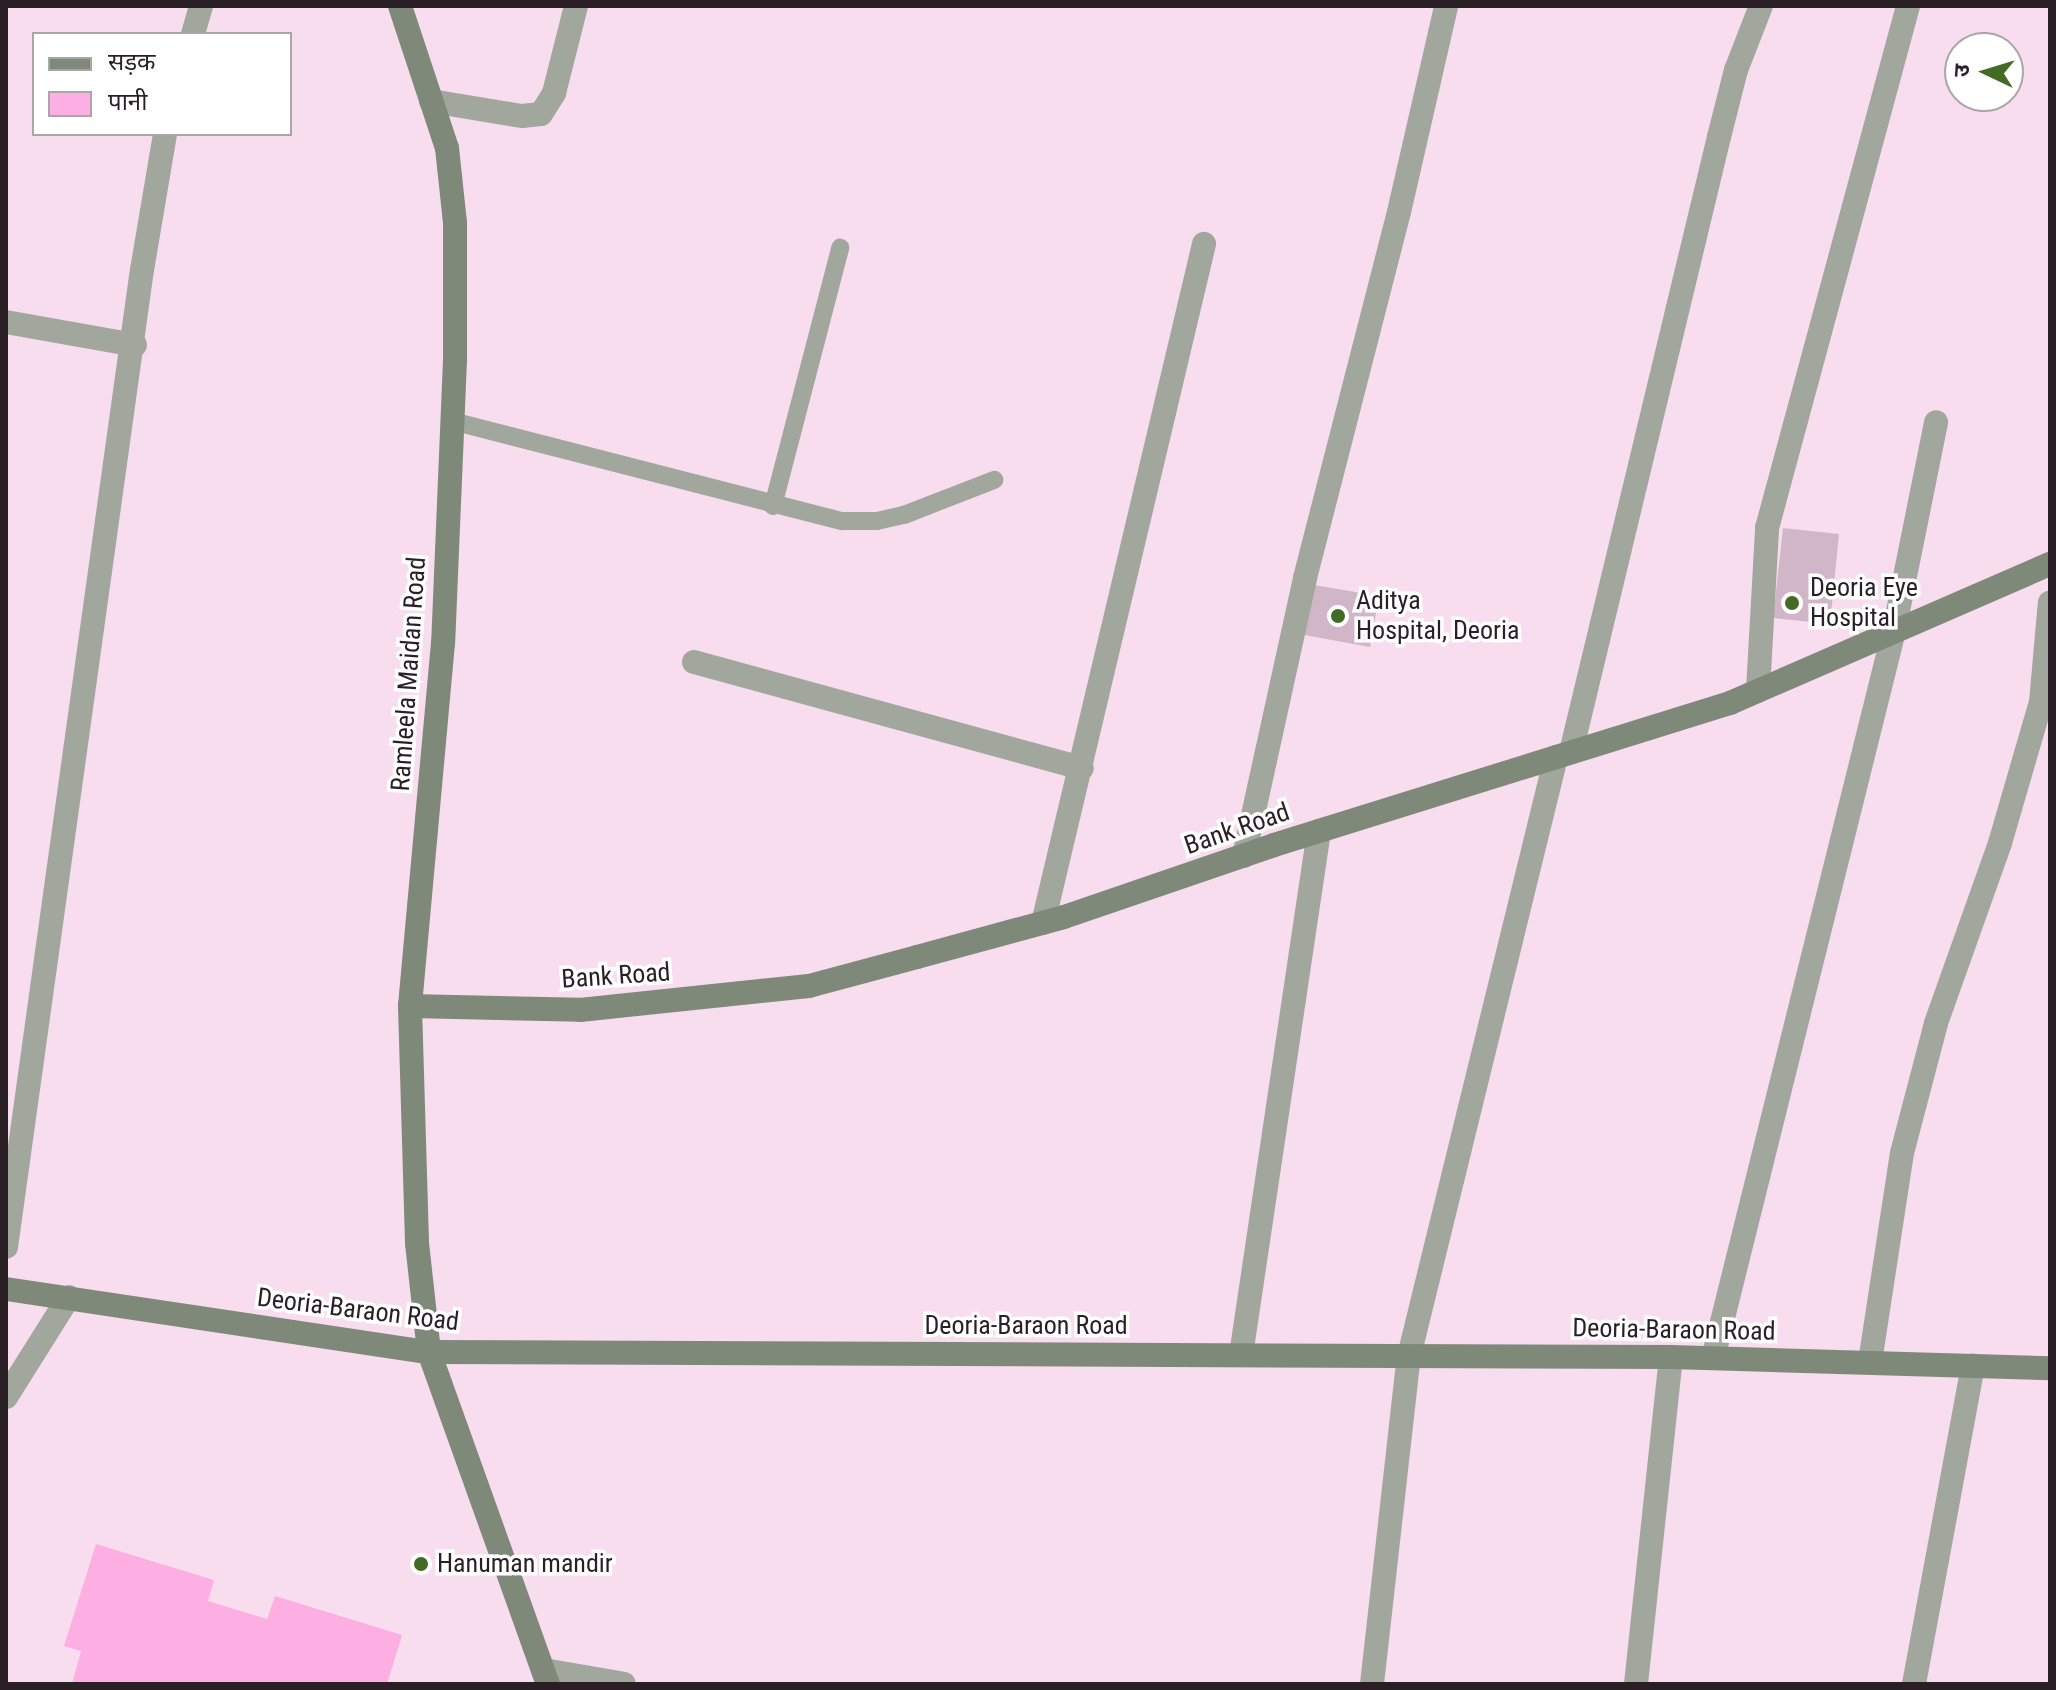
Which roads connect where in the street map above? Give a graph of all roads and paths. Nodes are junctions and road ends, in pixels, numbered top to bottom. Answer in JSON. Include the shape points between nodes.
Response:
{"nodes":[{"id":1,"x":201,"y":6,"type":"edge"},
{"id":2,"x":400,"y":6,"type":"edge"},
{"id":3,"x":576,"y":6,"type":"edge"},
{"id":4,"x":1446,"y":6,"type":"edge"},
{"id":5,"x":1761,"y":6,"type":"edge"},
{"id":6,"x":1908,"y":6,"type":"edge"},
{"id":7,"x":194,"y":32,"type":"edge"},
{"id":8,"x":431,"y":101,"type":"junction"},
{"id":9,"x":165,"y":136,"type":"edge"},
{"id":10,"x":1204,"y":244,"type":"dead end"},
{"id":11,"x":840,"y":248,"type":"dead end"},
{"id":12,"x":8,"y":322,"type":"edge"},
{"id":13,"x":135,"y":345,"type":"junction"},
{"id":14,"x":6,"y":347,"type":"edge"},
{"id":15,"x":452,"y":421,"type":"junction"},
{"id":16,"x":1936,"y":422,"type":"dead end"},
{"id":17,"x":994,"y":480,"type":"dead end"},
{"id":18,"x":773,"y":506,"type":"junction"},
{"id":19,"x":2050,"y":564,"type":"edge"},
{"id":20,"x":2050,"y":602,"type":"edge"},
{"id":21,"x":1894,"y":631,"type":"junction"},
{"id":22,"x":694,"y":662,"type":"dead end"},
{"id":23,"x":1758,"y":691,"type":"junction"},
{"id":24,"x":1564,"y":755,"type":"junction"},
{"id":25,"x":1082,"y":768,"type":"junction"},
{"id":26,"x":1319,"y":831,"type":"junction"},
{"id":27,"x":1244,"y":856,"type":"junction"},
{"id":28,"x":1043,"y":923,"type":"junction"},
{"id":29,"x":410,"y":1006,"type":"junction"},
{"id":30,"x":6,"y":1247,"type":"edge"},
{"id":31,"x":6,"y":1289,"type":"edge"},
{"id":32,"x":69,"y":1297,"type":"junction"},
{"id":33,"x":429,"y":1352,"type":"junction"},
{"id":34,"x":1241,"y":1355,"type":"junction"},
{"id":35,"x":1409,"y":1356,"type":"junction"},
{"id":36,"x":1671,"y":1357,"type":"junction"},
{"id":37,"x":1713,"y":1358,"type":"junction"},
{"id":38,"x":1870,"y":1362,"type":"junction"},
{"id":39,"x":1973,"y":1365,"type":"junction"},
{"id":40,"x":2050,"y":1368,"type":"edge"},
{"id":41,"x":6,"y":1397,"type":"edge"},
{"id":42,"x":546,"y":1677,"type":"edge"},
{"id":43,"x":624,"y":1684,"type":"edge"},
{"id":44,"x":1372,"y":1684,"type":"edge"},
{"id":45,"x":1636,"y":1684,"type":"edge"},
{"id":46,"x":1914,"y":1684,"type":"edge"}],
"edges":[{"from":1,"to":7,"type":"street"},
{"from":2,"to":8,"type":"street","name":"Ramleela Maidan Road"},
{"from":3,"to":8,"type":"street","via":[[554,93],[541,114],[522,116]]},
{"from":4,"to":27,"type":"street","via":[[1305,578]]},
{"from":5,"to":24,"type":"street","via":[[1736,70]]},
{"from":6,"to":23,"type":"street","via":[[1767,528]]},
{"from":8,"to":15,"type":"street","name":"Ramleela Maidan Road","via":[[447,148],[455,223]]},
{"from":9,"to":13,"type":"street"},
{"from":10,"to":25,"type":"street"},
{"from":11,"to":18,"type":"lane"},
{"from":12,"to":13,"type":"street"},
{"from":12,"to":14,"type":"street"},
{"from":13,"to":30,"type":"street"},
{"from":15,"to":18,"type":"lane"},
{"from":15,"to":29,"type":"street","name":"Ramleela Maidan Road","via":[[443,643]]},
{"from":16,"to":21,"type":"street"},
{"from":17,"to":18,"type":"lane","via":[[877,521],[842,521]]},
{"from":19,"to":21,"type":"street","name":"Bank Road"},
{"from":20,"to":38,"type":"street","via":[[2041,702],[2000,843],[1936,1023],[1902,1153]]},
{"from":21,"to":23,"type":"street","name":"Bank Road"},
{"from":21,"to":37,"type":"street"},
{"from":22,"to":25,"type":"street"},
{"from":23,"to":24,"type":"street","name":"Bank Road"},
{"from":24,"to":26,"type":"street","name":"Bank Road"},
{"from":24,"to":35,"type":"street"},
{"from":25,"to":28,"type":"street"},
{"from":26,"to":27,"type":"street","name":"Bank Road"},
{"from":26,"to":34,"type":"street"},
{"from":27,"to":28,"type":"street","name":"Bank Road"},
{"from":28,"to":29,"type":"street","name":"Bank Road","via":[[809,986],[580,1010]]},
{"from":29,"to":33,"type":"street","name":"Ramleela Maidan Road","via":[[417,1243]]},
{"from":31,"to":32,"type":"street","name":"Deoria-Baraon Road"},
{"from":32,"to":33,"type":"street","name":"Deoria-Baraon Road"},
{"from":32,"to":41,"type":"street"},
{"from":33,"to":34,"type":"street","name":"Deoria-Baraon Road"},
{"from":33,"to":42,"type":"street","name":"Ramleela Maidan Road"},
{"from":34,"to":35,"type":"street","name":"Deoria-Baraon Road"},
{"from":35,"to":36,"type":"street","name":"Deoria-Baraon Road"},
{"from":35,"to":44,"type":"street"},
{"from":36,"to":37,"type":"street","name":"Deoria-Baraon Road"},
{"from":36,"to":45,"type":"street"},
{"from":37,"to":38,"type":"street","name":"Deoria-Baraon Road"},
{"from":38,"to":39,"type":"street","name":"Deoria-Baraon Road"},
{"from":39,"to":40,"type":"street","name":"Deoria-Baraon Road"},
{"from":39,"to":46,"type":"street"},
{"from":42,"to":43,"type":"street"}]}
